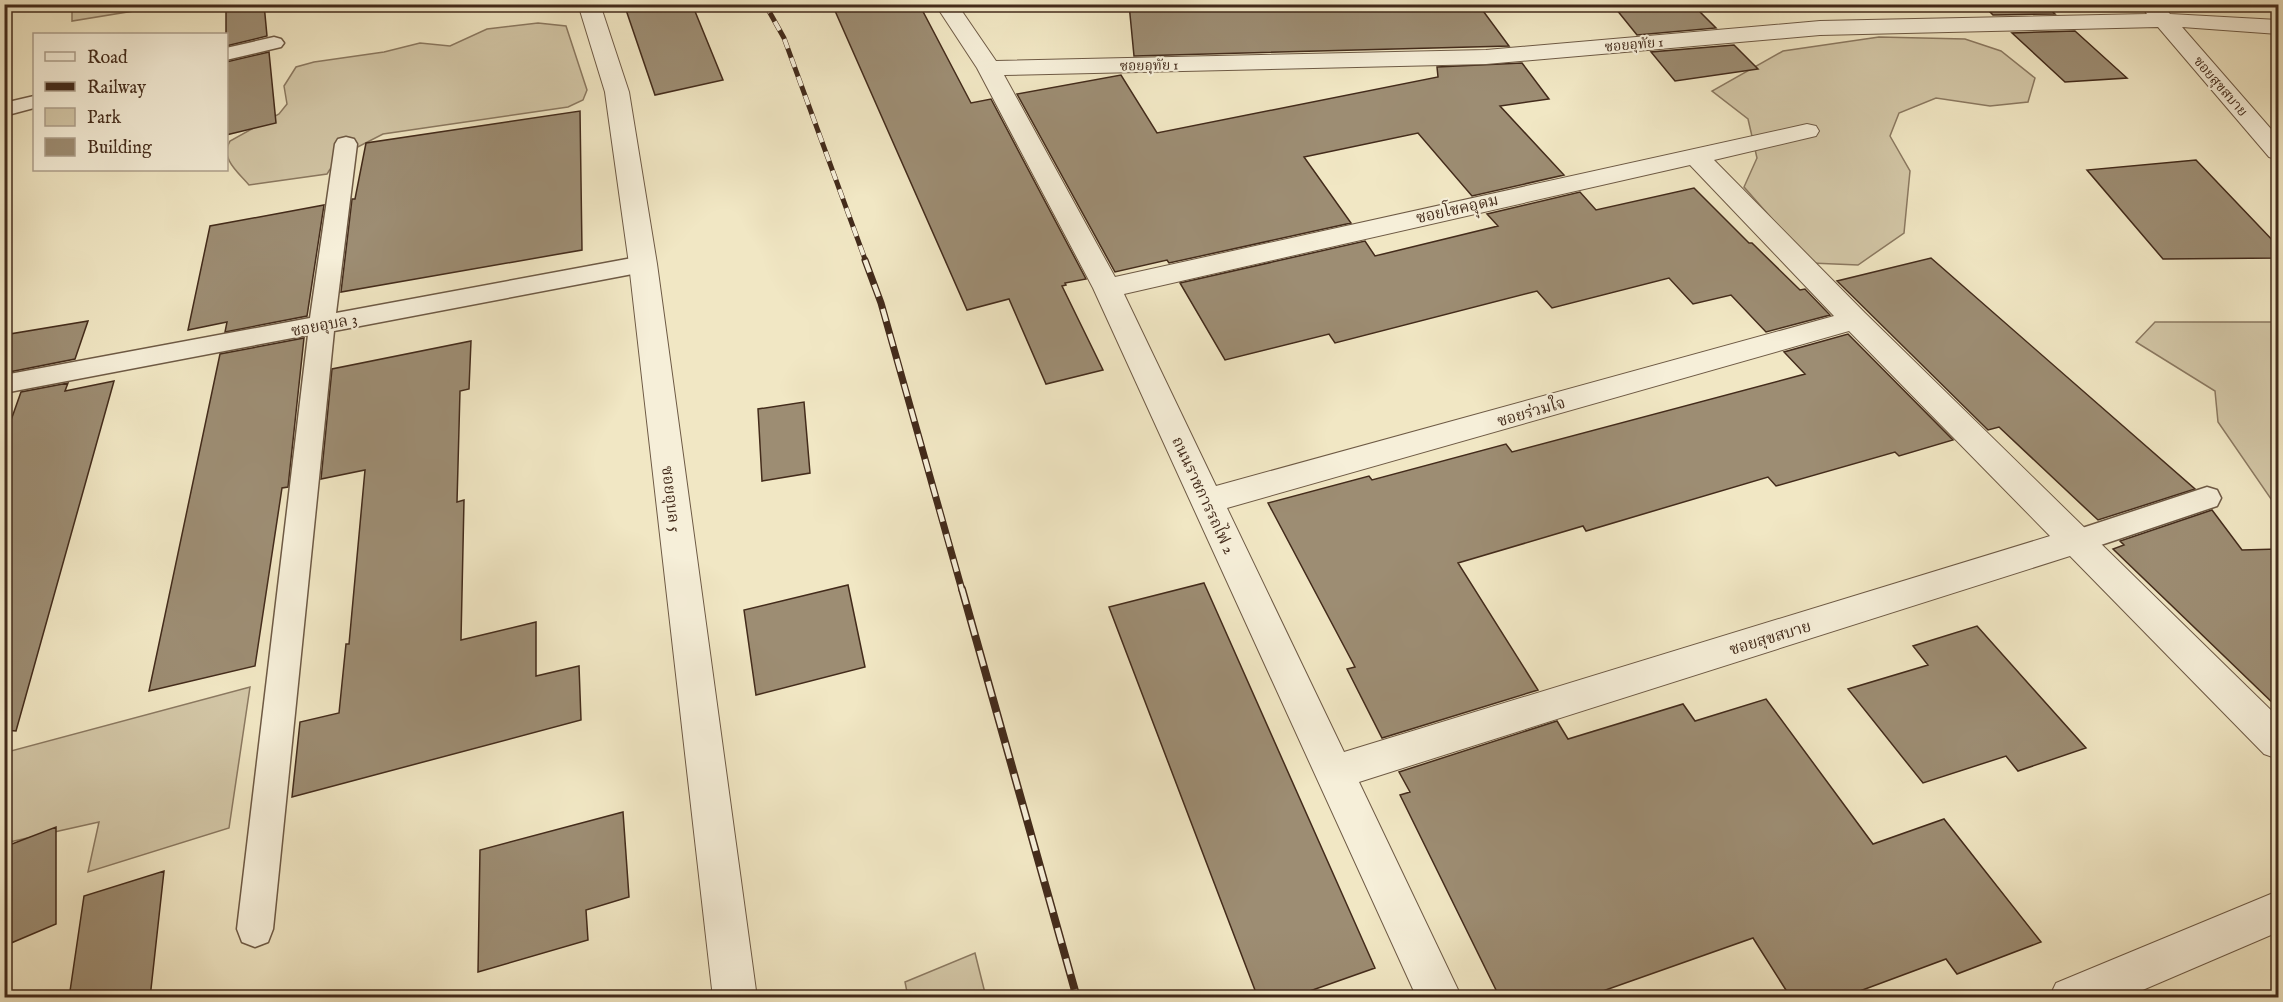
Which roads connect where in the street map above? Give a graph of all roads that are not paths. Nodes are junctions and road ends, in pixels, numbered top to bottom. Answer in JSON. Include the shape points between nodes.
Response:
{"nodes":[{"id":1,"x":589,"y":4,"type":"edge"},
{"id":2,"x":946,"y":4,"type":"edge"},
{"id":3,"x":2157,"y":13,"type":"edge"},
{"id":4,"x":2278,"y":27,"type":"edge"},
{"id":5,"x":274,"y":43,"type":"dead end"},
{"id":6,"x":228,"y":54,"type":"edge"},
{"id":7,"x":989,"y":68,"type":"junction"},
{"id":8,"x":33,"y":102,"type":"edge"},
{"id":9,"x":4,"y":110,"type":"edge"},
{"id":10,"x":1807,"y":131,"type":"dead end"},
{"id":11,"x":346,"y":144,"type":"dead end"},
{"id":12,"x":2278,"y":152,"type":"edge"},
{"id":13,"x":1696,"y":156,"type":"junction"},
{"id":14,"x":643,"y":264,"type":"junction"},
{"id":15,"x":1107,"y":288,"type":"junction"},
{"id":16,"x":1855,"y":320,"type":"junction"},
{"id":17,"x":322,"y":324,"type":"junction"},
{"id":18,"x":4,"y":384,"type":"edge"},
{"id":19,"x":2207,"y":498,"type":"dead end"},
{"id":20,"x":1206,"y":501,"type":"junction"},
{"id":21,"x":2077,"y":541,"type":"junction"},
{"id":22,"x":2278,"y":742,"type":"edge"},
{"id":23,"x":1333,"y":773,"type":"junction"},
{"id":24,"x":2278,"y":911,"type":"edge"},
{"id":25,"x":255,"y":929,"type":"dead end"},
{"id":26,"x":735,"y":998,"type":"edge"},
{"id":27,"x":1440,"y":998,"type":"edge"},
{"id":28,"x":2071,"y":998,"type":"edge"}],
"edges":[{"from":1,"to":14,"type":"street","name":"ซอยอุบล 5","via":[[617,92]]},
{"from":2,"to":7,"type":"street","name":"ถนนราชการรถไฟ 2"},
{"from":3,"to":4,"type":"street","name":"ซอยอุทัย 1","via":[[2191,20]]},
{"from":3,"to":7,"type":"street","name":"ซอยอุทัย 1","via":[[1820,28],[1486,57]]},
{"from":3,"to":12,"type":"street","name":"ซอยสุขสบาย"},
{"from":5,"to":6,"type":"lane"},
{"from":7,"to":15,"type":"street","name":"ถนนราชการรถไฟ 2"},
{"from":8,"to":9,"type":"lane"},
{"from":10,"to":13,"type":"street","name":"ซอยโชคอุุดม"},
{"from":11,"to":17,"type":"lane"},
{"from":13,"to":15,"type":"street","name":"ซอยโชคอุุดม"},
{"from":13,"to":16,"type":"street"},
{"from":14,"to":17,"type":"lane","name":"ซอยอุบล 3"},
{"from":14,"to":26,"type":"street","name":"ซอยอุบล 5"},
{"from":15,"to":20,"type":"street","name":"ถนนราชการรถไฟ 2"},
{"from":16,"to":20,"type":"street","name":"ซอยร่วมใจ"},
{"from":16,"to":21,"type":"street"},
{"from":17,"to":18,"type":"lane","name":"ซอยอุบล 3"},
{"from":17,"to":25,"type":"lane"},
{"from":19,"to":21,"type":"lane","name":"ซอยสุขสบาย"},
{"from":20,"to":23,"type":"street","name":"ถนนราชการรถไฟ 2"},
{"from":21,"to":22,"type":"street"},
{"from":21,"to":23,"type":"street","name":"ซอยสุขสบาย"},
{"from":23,"to":27,"type":"street","name":"ถนนราชการรถไฟ 2"},
{"from":24,"to":28,"type":"street"}]}
